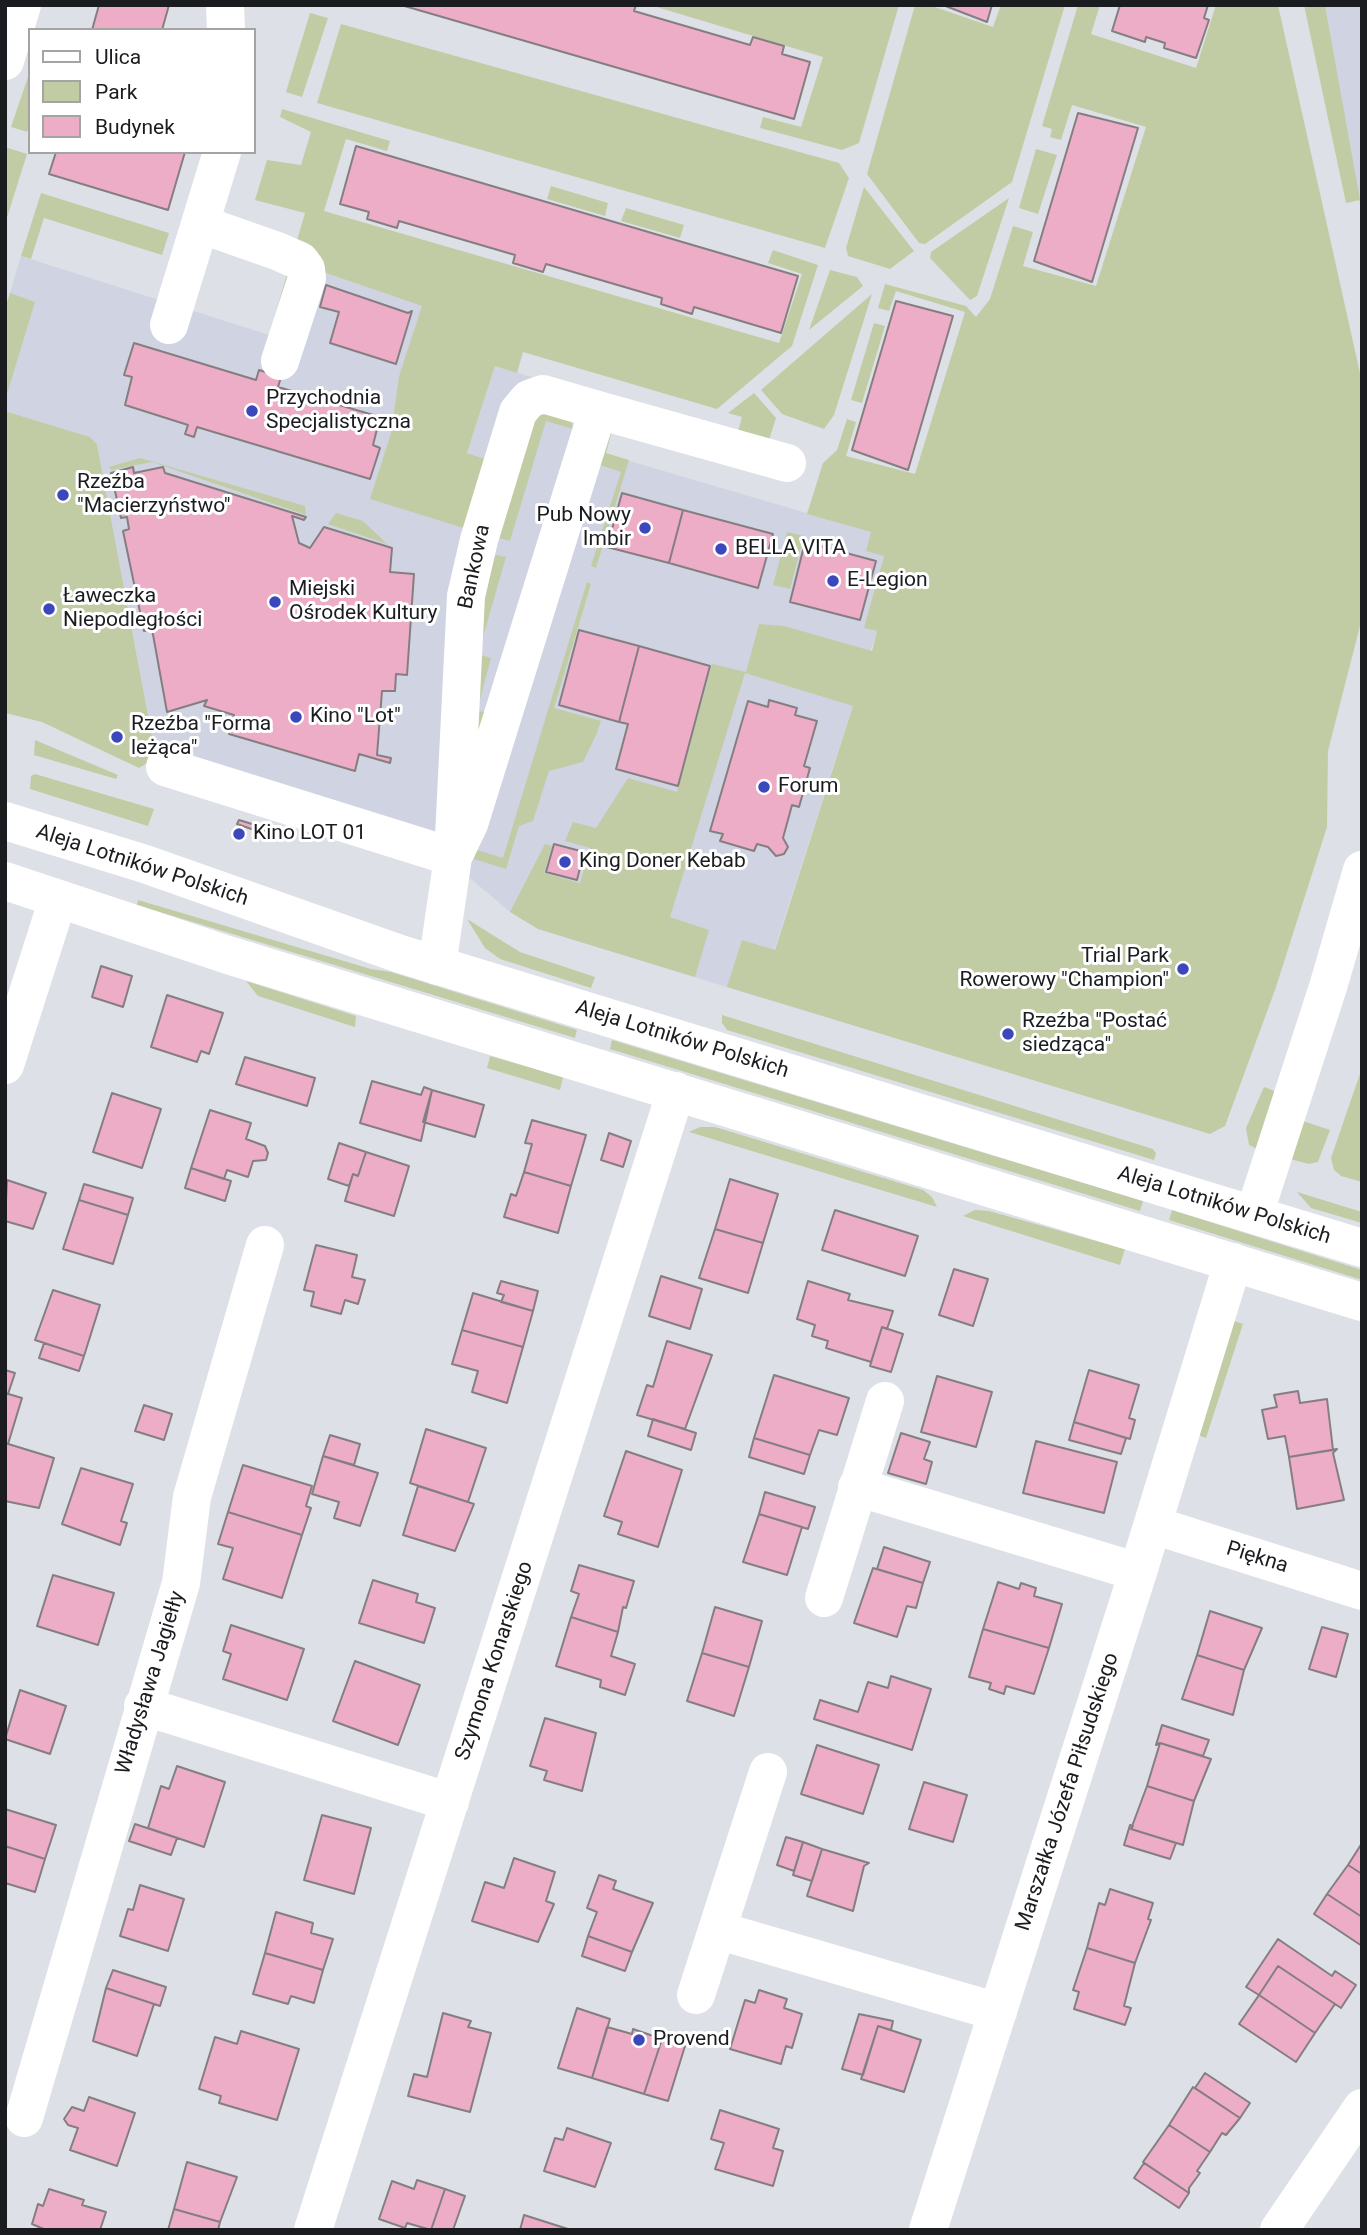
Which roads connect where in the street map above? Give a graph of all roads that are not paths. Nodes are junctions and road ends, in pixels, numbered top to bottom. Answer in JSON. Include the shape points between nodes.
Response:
{"nodes":[{"id":1,"x":22,"y":5,"type":"edge"},
{"id":2,"x":225,"y":5,"type":"edge"},
{"id":3,"x":226,"y":28,"type":"edge"},
{"id":4,"x":5,"y":61,"type":"edge"},
{"id":5,"x":221,"y":154,"type":"edge"},
{"id":6,"x":200,"y":224,"type":"junction"},
{"id":7,"x":169,"y":325,"type":"dead end"},
{"id":8,"x":281,"y":361,"type":"dead end"},
{"id":9,"x":598,"y":410,"type":"junction"},
{"id":10,"x":787,"y":463,"type":"dead end"},
{"id":11,"x":165,"y":767,"type":"dead end"},
{"id":12,"x":5,"y":821,"type":"edge"},
{"id":13,"x":453,"y":857,"type":"junction"},
{"id":14,"x":125,"y":858,"type":"junction"},
{"id":15,"x":1362,"y":870,"type":"edge"},
{"id":16,"x":5,"y":881,"type":"edge"},
{"id":17,"x":58,"y":899,"type":"junction"},
{"id":18,"x":438,"y":965,"type":"junction"},
{"id":19,"x":5,"y":1065,"type":"edge"},
{"id":20,"x":676,"y":1091,"type":"junction"},
{"id":21,"x":1254,"y":1215,"type":"junction"},
{"id":22,"x":265,"y":1245,"type":"dead end"},
{"id":23,"x":1362,"y":1248,"type":"edge"},
{"id":24,"x":1233,"y":1262,"type":"junction"},
{"id":25,"x":1362,"y":1302,"type":"edge"},
{"id":26,"x":885,"y":1401,"type":"dead end"},
{"id":27,"x":857,"y":1488,"type":"junction"},
{"id":28,"x":1153,"y":1525,"type":"junction"},
{"id":29,"x":1138,"y":1572,"type":"junction"},
{"id":30,"x":1362,"y":1591,"type":"edge"},
{"id":31,"x":824,"y":1598,"type":"dead end"},
{"id":32,"x":143,"y":1706,"type":"junction"},
{"id":33,"x":768,"y":1772,"type":"dead end"},
{"id":34,"x":450,"y":1802,"type":"junction"},
{"id":35,"x":717,"y":1930,"type":"junction"},
{"id":36,"x":696,"y":1995,"type":"dead end"},
{"id":37,"x":998,"y":2012,"type":"junction"},
{"id":38,"x":1362,"y":2108,"type":"edge"},
{"id":39,"x":24,"y":2118,"type":"dead end"},
{"id":40,"x":313,"y":2230,"type":"edge"},
{"id":41,"x":928,"y":2230,"type":"edge"},
{"id":42,"x":1279,"y":2230,"type":"edge"}],
"edges":[{"from":1,"to":4,"type":"street"},
{"from":2,"to":3,"type":"street"},
{"from":5,"to":6,"type":"street"},
{"from":6,"to":7,"type":"street"},
{"from":6,"to":8,"type":"street","via":[[278,251],[306,269]]},
{"from":9,"to":10,"type":"street","name":"Bankowa"},
{"from":9,"to":13,"type":"street","name":"Bankowa","via":[[469,824]]},
{"from":9,"to":13,"type":"street","name":"Bankowa","via":[[543,394],[528,399],[518,412],[466,596]]},
{"from":11,"to":13,"type":"street"},
{"from":12,"to":14,"type":"street","name":"Aleja Lotników Polskich"},
{"from":13,"to":18,"type":"street","name":"Bankowa"},
{"from":14,"to":17,"type":"street","via":[[95,890]]},
{"from":14,"to":18,"type":"street","name":"Aleja Lotników Polskich"},
{"from":15,"to":21,"type":"street"},
{"from":16,"to":17,"type":"street"},
{"from":17,"to":19,"type":"street"},
{"from":17,"to":20,"type":"street"},
{"from":18,"to":21,"type":"street","name":"Aleja Lotników Polskich"},
{"from":20,"to":24,"type":"street"},
{"from":20,"to":34,"type":"street","name":"Szymona Konarskiego"},
{"from":21,"to":23,"type":"street","name":"Aleja Lotników Polskich"},
{"from":22,"to":32,"type":"street","name":"Władysława Jagiełły","via":[[191,1497],[181,1583]]},
{"from":24,"to":25,"type":"street"},
{"from":24,"to":28,"type":"street","name":"Marszałka Józefa Piłsudskiego"},
{"from":26,"to":27,"type":"street"},
{"from":27,"to":29,"type":"street"},
{"from":27,"to":31,"type":"street"},
{"from":28,"to":29,"type":"street","name":"Marszałka Józefa Piłsudskiego"},
{"from":28,"to":30,"type":"street","name":"Piękna"},
{"from":29,"to":37,"type":"street","name":"Marszałka Józefa Piłsudskiego"},
{"from":32,"to":34,"type":"street"},
{"from":32,"to":39,"type":"street","name":"Władysława Jagiełły"},
{"from":33,"to":35,"type":"street"},
{"from":34,"to":40,"type":"street","name":"Szymona Konarskiego"},
{"from":35,"to":36,"type":"street"},
{"from":35,"to":37,"type":"street"},
{"from":37,"to":41,"type":"street","name":"Marszałka Józefa Piłsudskiego"},
{"from":38,"to":42,"type":"street"}]}
